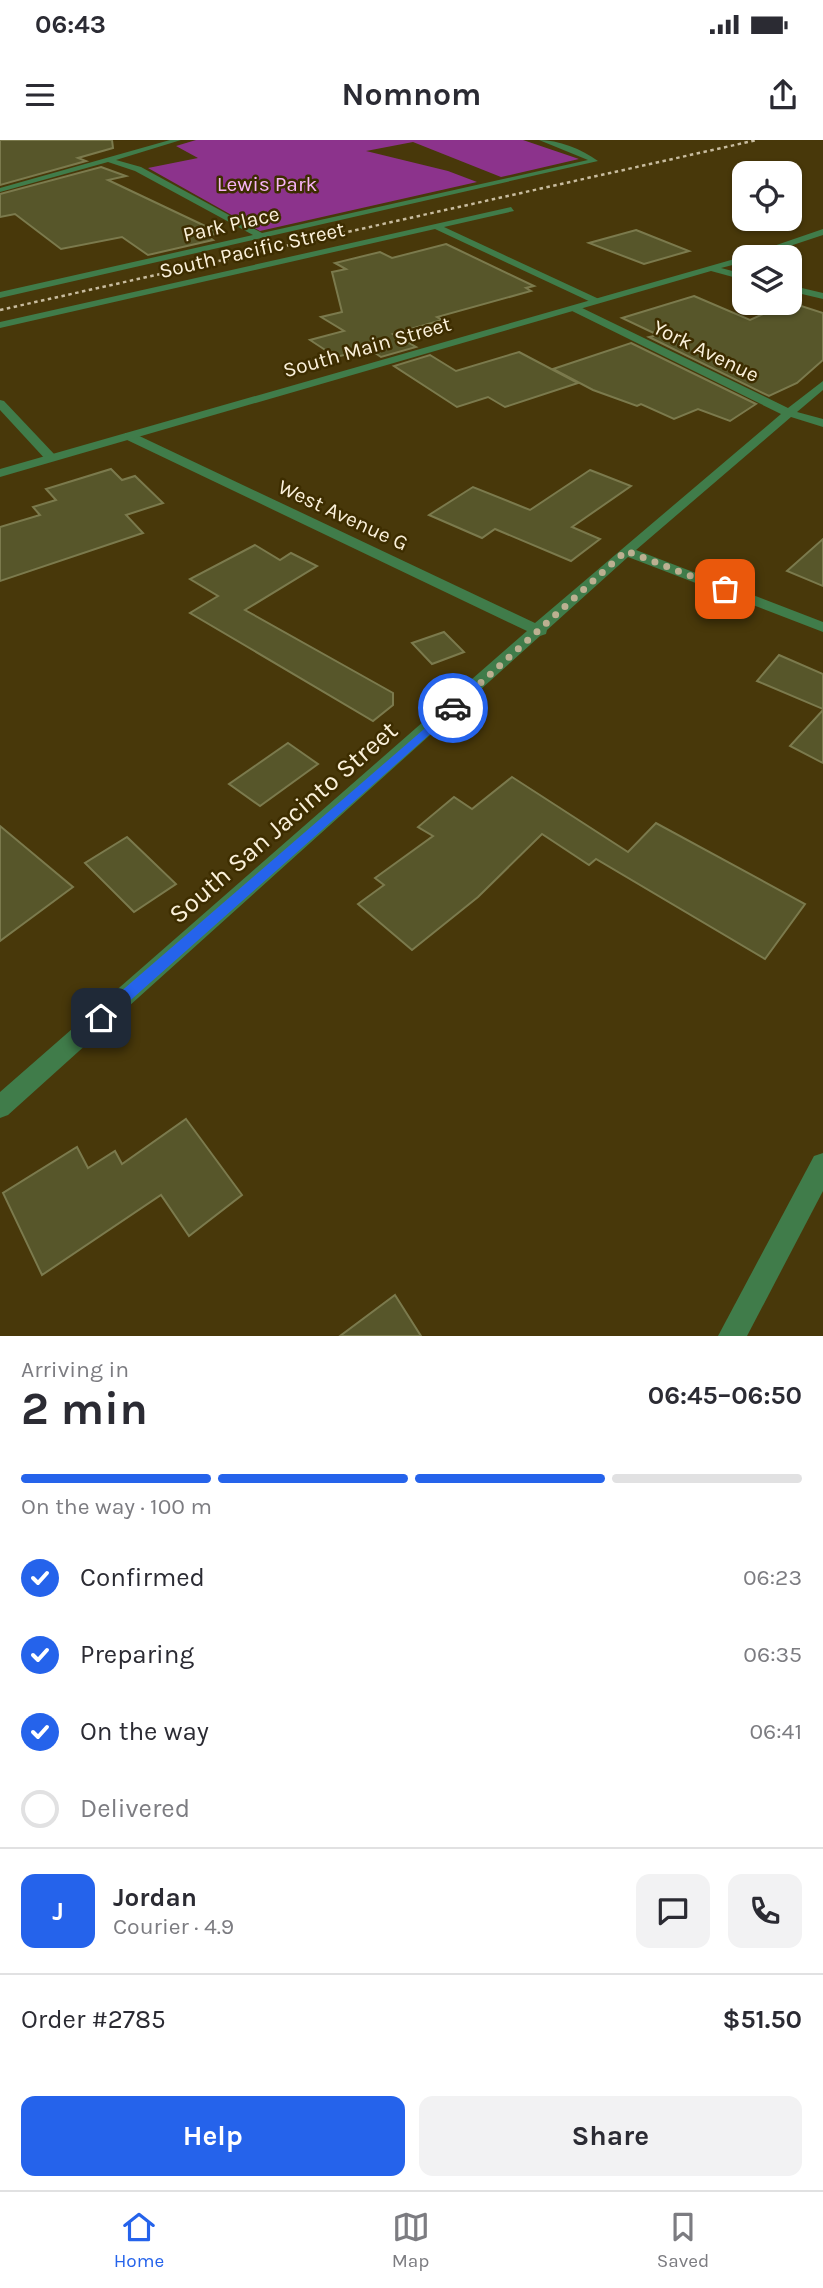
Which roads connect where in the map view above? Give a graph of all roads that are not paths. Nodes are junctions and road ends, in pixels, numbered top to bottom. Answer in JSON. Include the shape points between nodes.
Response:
{"nodes":[{"id":1,"x":153,"y":140,"type":"edge"},
{"id":2,"x":178,"y":140,"type":"edge"},
{"id":3,"x":542,"y":140,"type":"edge"},
{"id":4,"x":166,"y":144,"type":"junction"},
{"id":5,"x":110,"y":160,"type":"junction"},
{"id":6,"x":0,"y":178,"type":"edge"},
{"id":7,"x":21,"y":185,"type":"junction"},
{"id":8,"x":0,"y":190,"type":"edge"},
{"id":9,"x":511,"y":209,"type":"dead end"},
{"id":10,"x":436,"y":226,"type":"junction"},
{"id":11,"x":823,"y":232,"type":"edge"},
{"id":12,"x":260,"y":236,"type":"junction"},
{"id":13,"x":784,"y":245,"type":"edge"},
{"id":14,"x":732,"y":262,"type":"edge"},
{"id":15,"x":710,"y":269,"type":"junction"},
{"id":16,"x":732,"y":274,"type":"edge"},
{"id":17,"x":802,"y":291,"type":"edge"},
{"id":18,"x":0,"y":295,"type":"edge"},
{"id":19,"x":823,"y":296,"type":"edge"},
{"id":20,"x":596,"y":301,"type":"junction"},
{"id":21,"x":574,"y":307,"type":"junction"},
{"id":22,"x":0,"y":325,"type":"edge"},
{"id":23,"x":823,"y":384,"type":"edge"},
{"id":24,"x":0,"y":403,"type":"edge"},
{"id":25,"x":789,"y":413,"type":"junction"},
{"id":26,"x":823,"y":424,"type":"edge"},
{"id":27,"x":129,"y":436,"type":"junction"},
{"id":28,"x":51,"y":458,"type":"junction"},
{"id":29,"x":0,"y":472,"type":"edge"},
{"id":30,"x":626,"y":551,"type":"junction"},
{"id":31,"x":823,"y":626,"type":"edge"},
{"id":32,"x":540,"y":631,"type":"junction"},
{"id":33,"x":0,"y":1107,"type":"edge"},
{"id":34,"x":823,"y":1165,"type":"edge"},
{"id":35,"x":732,"y":1336,"type":"edge"}],
"edges":[{"from":1,"to":4,"type":"street"},
{"from":2,"to":4,"type":"street"},
{"from":3,"to":12,"type":"street","name":"Park Place","via":[[594,160]]},
{"from":4,"to":5,"type":"street"},
{"from":5,"to":7,"type":"street"},
{"from":5,"to":12,"type":"street","via":[[138,169]]},
{"from":6,"to":7,"type":"street"},
{"from":7,"to":8,"type":"street"},
{"from":9,"to":10,"type":"street","name":"South Pacific Street"},
{"from":10,"to":20,"type":"street"},
{"from":10,"to":22,"type":"street","name":"South Pacific Street"},
{"from":11,"to":13,"type":"street","name":"South Main Street"},
{"from":12,"to":18,"type":"street","name":"Park Place"},
{"from":14,"to":15,"type":"street","name":"South Main Street"},
{"from":15,"to":16,"type":"street"},
{"from":15,"to":20,"type":"street","name":"South Main Street"},
{"from":17,"to":19,"type":"street"},
{"from":20,"to":21,"type":"street","name":"South Main Street"},
{"from":21,"to":25,"type":"street","name":"York Avenue"},
{"from":21,"to":27,"type":"street","name":"South Main Street"},
{"from":23,"to":25,"type":"street","name":"South San Jacinto Street"},
{"from":24,"to":28,"type":"street"},
{"from":25,"to":26,"type":"street","name":"York Avenue"},
{"from":25,"to":30,"type":"street","name":"South San Jacinto Street"},
{"from":27,"to":28,"type":"street","name":"South Main Street"},
{"from":27,"to":32,"type":"street","name":"West Avenue G"},
{"from":28,"to":29,"type":"street","name":"South Main Street"},
{"from":30,"to":31,"type":"street"},
{"from":30,"to":32,"type":"street","name":"South San Jacinto Street"},
{"from":32,"to":33,"type":"street","name":"South San Jacinto Street"},
{"from":34,"to":35,"type":"street"}]}
